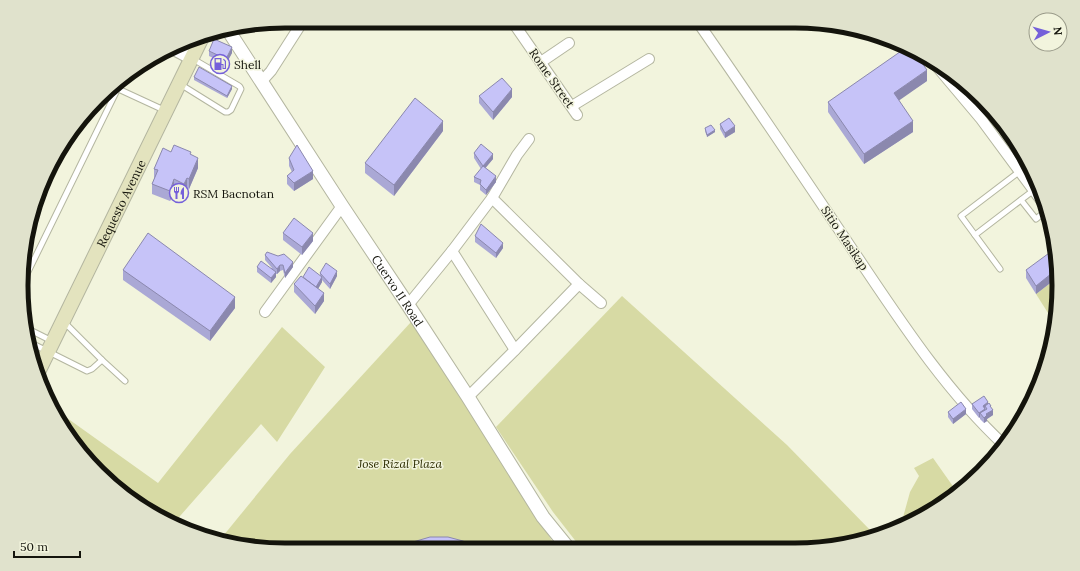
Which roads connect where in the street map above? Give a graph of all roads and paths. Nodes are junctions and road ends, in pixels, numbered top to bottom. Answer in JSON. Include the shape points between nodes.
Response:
{"nodes":[{"id":1,"x":299,"y":28,"type":"edge"},
{"id":2,"x":518,"y":28,"type":"edge"},
{"id":3,"x":702,"y":28,"type":"edge"},
{"id":4,"x":231,"y":34,"type":"edge"},
{"id":5,"x":570,"y":43,"type":"dead end"},
{"id":6,"x":199,"y":44,"type":"edge"},
{"id":7,"x":179,"y":52,"type":"edge"},
{"id":8,"x":192,"y":58,"type":"junction"},
{"id":9,"x":649,"y":59,"type":"dead end"},
{"id":10,"x":541,"y":62,"type":"junction"},
{"id":11,"x":945,"y":77,"type":"edge"},
{"id":12,"x":262,"y":81,"type":"junction"},
{"id":13,"x":180,"y":84,"type":"junction"},
{"id":14,"x":119,"y":89,"type":"edge"},
{"id":15,"x":113,"y":95,"type":"edge"},
{"id":16,"x":572,"y":106,"type":"junction"},
{"id":17,"x":166,"y":111,"type":"junction"},
{"id":18,"x":577,"y":115,"type":"dead end"},
{"id":19,"x":529,"y":139,"type":"dead end"},
{"id":20,"x":1020,"y":171,"type":"junction"},
{"id":21,"x":1032,"y":188,"type":"edge"},
{"id":22,"x":1034,"y":190,"type":"edge"},
{"id":23,"x":492,"y":198,"type":"junction"},
{"id":24,"x":1021,"y":200,"type":"junction"},
{"id":25,"x":342,"y":206,"type":"junction"},
{"id":26,"x":1042,"y":215,"type":"edge"},
{"id":27,"x":975,"y":235,"type":"junction"},
{"id":28,"x":452,"y":251,"type":"junction"},
{"id":29,"x":1000,"y":269,"type":"dead end"},
{"id":30,"x":29,"y":270,"type":"edge"},
{"id":31,"x":579,"y":284,"type":"junction"},
{"id":32,"x":601,"y":303,"type":"dead end"},
{"id":33,"x":408,"y":305,"type":"junction"},
{"id":34,"x":265,"y":312,"type":"dead end"},
{"id":35,"x":63,"y":320,"type":"junction"},
{"id":36,"x":32,"y":333,"type":"edge"},
{"id":37,"x":35,"y":344,"type":"edge"},
{"id":38,"x":50,"y":347,"type":"junction"},
{"id":39,"x":515,"y":350,"type":"junction"},
{"id":40,"x":102,"y":360,"type":"junction"},
{"id":41,"x":41,"y":365,"type":"edge"},
{"id":42,"x":125,"y":381,"type":"dead end"},
{"id":43,"x":468,"y":397,"type":"junction"},
{"id":44,"x":1000,"y":441,"type":"edge"},
{"id":45,"x":565,"y":543,"type":"edge"}],
"edges":[{"from":1,"to":12,"type":"street"},
{"from":2,"to":10,"type":"street","name":"Rome Street"},
{"from":3,"to":44,"type":"street","name":"Sitio Masikap","via":[[903,323],[955,393]]},
{"from":4,"to":12,"type":"street","name":"Cuervo II Road"},
{"from":5,"to":10,"type":"street"},
{"from":6,"to":8,"type":"main road","name":"Requesto Avenue"},
{"from":7,"to":8,"type":"street"},
{"from":8,"to":13,"type":"main road","name":"Requesto Avenue"},
{"from":8,"to":13,"type":"lane","via":[[240,87],[231,110],[225,112]]},
{"from":9,"to":16,"type":"street"},
{"from":10,"to":16,"type":"street","name":"Rome Street"},
{"from":11,"to":20,"type":"street"},
{"from":12,"to":25,"type":"street","name":"Cuervo II Road"},
{"from":13,"to":17,"type":"main road","name":"Requesto Avenue"},
{"from":14,"to":17,"type":"lane"},
{"from":15,"to":30,"type":"lane"},
{"from":16,"to":18,"type":"street","name":"Rome Street"},
{"from":17,"to":35,"type":"main road","name":"Requesto Avenue"},
{"from":19,"to":23,"type":"street"},
{"from":20,"to":21,"type":"street"},
{"from":20,"to":27,"type":"lane","via":[[961,216]]},
{"from":22,"to":24,"type":"lane"},
{"from":23,"to":28,"type":"street"},
{"from":23,"to":31,"type":"street"},
{"from":24,"to":26,"type":"lane","via":[[1036,220]]},
{"from":24,"to":27,"type":"lane"},
{"from":25,"to":33,"type":"street","name":"Cuervo II Road"},
{"from":25,"to":34,"type":"street"},
{"from":27,"to":29,"type":"lane"},
{"from":28,"to":33,"type":"street"},
{"from":28,"to":39,"type":"street"},
{"from":31,"to":32,"type":"street"},
{"from":31,"to":39,"type":"street"},
{"from":33,"to":43,"type":"street","name":"Cuervo II Road"},
{"from":35,"to":38,"type":"main road","name":"Requesto Avenue"},
{"from":35,"to":40,"type":"lane"},
{"from":36,"to":38,"type":"lane"},
{"from":37,"to":38,"type":"lane"},
{"from":38,"to":40,"type":"lane","via":[[87,371]]},
{"from":38,"to":41,"type":"main road","name":"Requesto Avenue"},
{"from":39,"to":43,"type":"street"},
{"from":40,"to":42,"type":"lane"},
{"from":43,"to":45,"type":"street","name":"Cuervo II Road","via":[[542,517]]}]}
